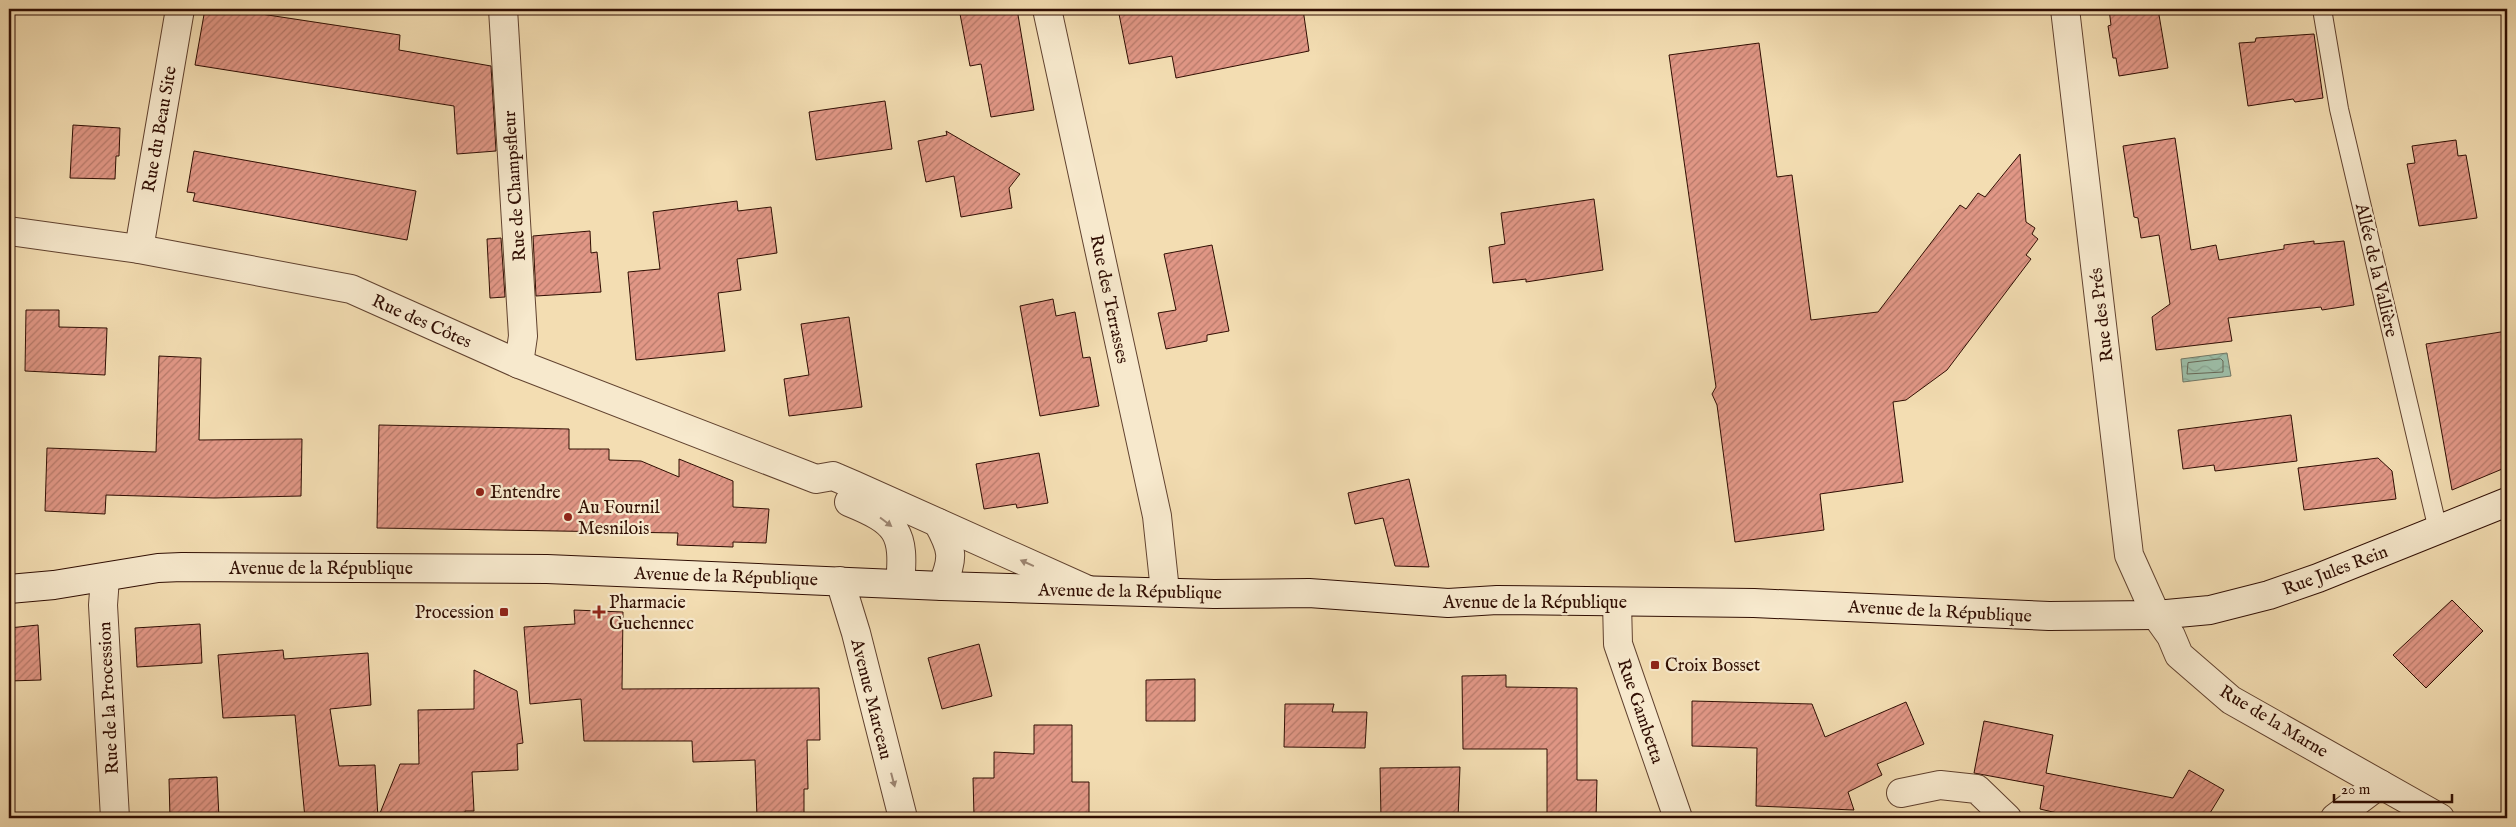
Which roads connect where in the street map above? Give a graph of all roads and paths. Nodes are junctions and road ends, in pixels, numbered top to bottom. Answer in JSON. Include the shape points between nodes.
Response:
{"nodes":[{"id":1,"x":180,"y":9,"type":"edge"},
{"id":2,"x":502,"y":9,"type":"edge"},
{"id":3,"x":1047,"y":9,"type":"edge"},
{"id":4,"x":2065,"y":9,"type":"edge"},
{"id":5,"x":2322,"y":9,"type":"edge"},
{"id":6,"x":9,"y":231,"type":"edge"},
{"id":7,"x":139,"y":249,"type":"junction"},
{"id":8,"x":519,"y":364,"type":"junction"},
{"id":9,"x":816,"y":479,"type":"junction"},
{"id":10,"x":2507,"y":502,"type":"edge"},
{"id":11,"x":938,"y":523,"type":"junction"},
{"id":12,"x":2438,"y":530,"type":"junction"},
{"id":13,"x":105,"y":578,"type":"junction"},
{"id":14,"x":840,"y":581,"type":"junction"},
{"id":15,"x":900,"y":584,"type":"junction"},
{"id":16,"x":942,"y":586,"type":"junction"},
{"id":17,"x":9,"y":589,"type":"edge"},
{"id":18,"x":1088,"y":590,"type":"junction"},
{"id":19,"x":1165,"y":591,"type":"junction"},
{"id":20,"x":1617,"y":602,"type":"junction"},
{"id":21,"x":2156,"y":615,"type":"junction"},
{"id":22,"x":2380,"y":784,"type":"junction"},
{"id":23,"x":1901,"y":794,"type":"dead end"},
{"id":24,"x":115,"y":818,"type":"edge"},
{"id":25,"x":903,"y":818,"type":"edge"},
{"id":26,"x":1678,"y":818,"type":"edge"},
{"id":27,"x":2006,"y":818,"type":"edge"},
{"id":28,"x":2334,"y":818,"type":"edge"},
{"id":29,"x":2440,"y":818,"type":"edge"}],
"edges":[{"from":1,"to":7,"type":"street","name":"Rue du Beau Site"},
{"from":2,"to":8,"type":"street","name":"Rue de Champsfleur","via":[[523,336]]},
{"from":3,"to":19,"type":"street","name":"Rue des Terrasses","via":[[1157,516]]},
{"from":4,"to":21,"type":"street","name":"Rue des Prés","via":[[2129,555]]},
{"from":5,"to":12,"type":"lane","name":"Allée de la Vallière","via":[[2339,109]]},
{"from":6,"to":7,"type":"street","name":"Rue des Côtes"},
{"from":7,"to":8,"type":"street","name":"Rue des Côtes","via":[[351,289]]},
{"from":8,"to":9,"type":"street","name":"Rue des Côtes"},
{"from":9,"to":11,"type":"street","name":"Rue des Côtes","via":[[833,476]]},
{"from":9,"to":15,"type":"street","name":"Rue des Côtes","one_way":true,"via":[[827,492],[870,511],[892,526],[901,543]]},
{"from":10,"to":12,"type":"street","name":"Rue Jules Rein"},
{"from":11,"to":16,"type":"street","via":[[950,543],[952,562]]},
{"from":18,"to":11,"type":"street","name":"Rue des Côtes","one_way":true},
{"from":12,"to":21,"type":"street","name":"Rue Jules Rein","via":[[2268,595],[2210,610]]},
{"from":13,"to":14,"type":"street","name":"Avenue de la République","via":[[158,568],[214,567],[547,569]]},
{"from":13,"to":17,"type":"street","name":"Avenue de la République"},
{"from":13,"to":24,"type":"street","name":"Rue de la Procession","via":[[103,605]]},
{"from":14,"to":15,"type":"street","name":"Avenue de la République"},
{"from":14,"to":25,"type":"street","name":"Avenue Marceau","one_way":true},
{"from":15,"to":16,"type":"street","name":"Avenue de la République"},
{"from":16,"to":18,"type":"street","name":"Avenue de la République"},
{"from":18,"to":19,"type":"street","name":"Avenue de la République"},
{"from":19,"to":20,"type":"street","name":"Avenue de la République","via":[[1309,593],[1448,603],[1497,600]]},
{"from":20,"to":21,"type":"street","name":"Avenue de la République","via":[[1754,602],[2049,616]]},
{"from":20,"to":26,"type":"street","name":"Rue Gambetta","via":[[1618,644]]},
{"from":21,"to":22,"type":"street","name":"Rue de la Marne","via":[[2179,654],[2231,700]]},
{"from":22,"to":28,"type":"street"},
{"from":22,"to":29,"type":"street","name":"Rue de la Marne"},
{"from":23,"to":27,"type":"street","via":[[1940,785],[1977,789]]}]}
